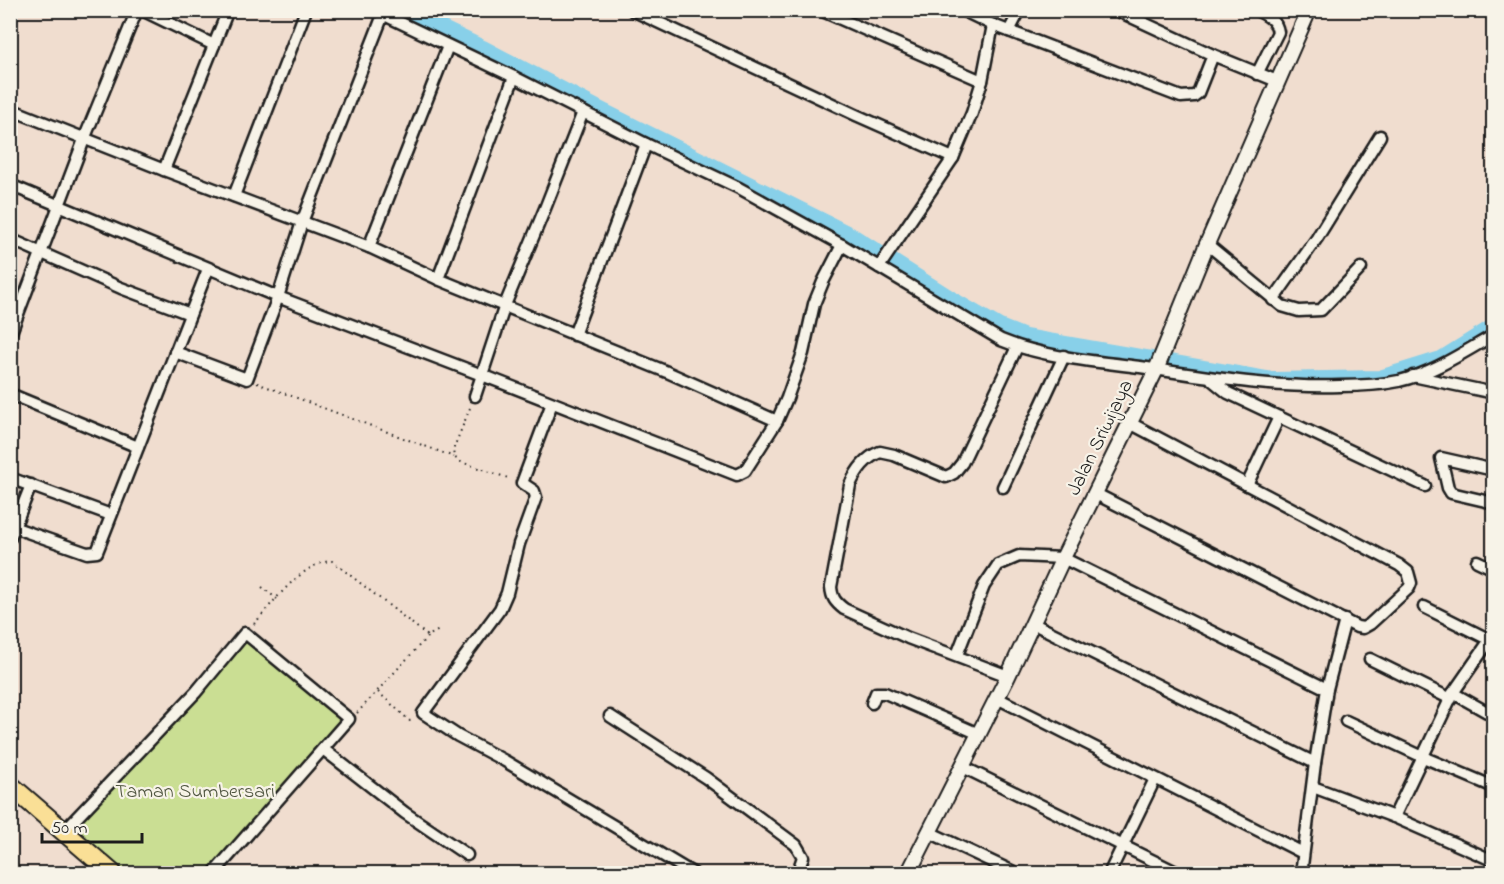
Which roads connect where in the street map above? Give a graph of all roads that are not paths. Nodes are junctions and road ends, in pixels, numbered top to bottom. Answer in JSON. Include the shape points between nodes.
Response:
{"nodes":[{"id":1,"x":137,"y":10,"type":"edge"},
{"id":2,"x":142,"y":10,"type":"edge"},
{"id":3,"x":228,"y":10,"type":"edge"},
{"id":4,"x":306,"y":10,"type":"edge"},
{"id":5,"x":632,"y":10,"type":"edge"},
{"id":6,"x":820,"y":10,"type":"edge"},
{"id":7,"x":962,"y":10,"type":"edge"},
{"id":8,"x":1020,"y":10,"type":"edge"},
{"id":9,"x":1116,"y":10,"type":"edge"},
{"id":10,"x":1257,"y":10,"type":"edge"},
{"id":11,"x":1309,"y":10,"type":"edge"},
{"id":12,"x":378,"y":13,"type":"edge"},
{"id":13,"x":993,"y":25,"type":"junction"},
{"id":14,"x":1009,"y":31,"type":"junction"},
{"id":15,"x":214,"y":45,"type":"junction"},
{"id":16,"x":448,"y":46,"type":"junction"},
{"id":17,"x":1213,"y":55,"type":"junction"},
{"id":18,"x":1257,"y":74,"type":"junction"},
{"id":19,"x":514,"y":77,"type":"junction"},
{"id":20,"x":982,"y":81,"type":"junction"},
{"id":21,"x":1277,"y":81,"type":"junction"},
{"id":22,"x":10,"y":109,"type":"edge"},
{"id":23,"x":583,"y":112,"type":"junction"},
{"id":24,"x":1380,"y":136,"type":"dead end"},
{"id":25,"x":85,"y":137,"type":"junction"},
{"id":26,"x":646,"y":144,"type":"junction"},
{"id":27,"x":953,"y":158,"type":"junction"},
{"id":28,"x":164,"y":171,"type":"junction"},
{"id":29,"x":10,"y":185,"type":"edge"},
{"id":30,"x":234,"y":196,"type":"junction"},
{"id":31,"x":60,"y":204,"type":"junction"},
{"id":32,"x":302,"y":222,"type":"junction"},
{"id":33,"x":10,"y":239,"type":"edge"},
{"id":34,"x":1208,"y":244,"type":"junction"},
{"id":35,"x":842,"y":245,"type":"junction"},
{"id":36,"x":369,"y":247,"type":"junction"},
{"id":37,"x":42,"y":252,"type":"junction"},
{"id":38,"x":881,"y":262,"type":"junction"},
{"id":39,"x":1361,"y":268,"type":"dead end"},
{"id":40,"x":208,"y":269,"type":"junction"},
{"id":41,"x":438,"y":279,"type":"junction"},
{"id":42,"x":278,"y":297,"type":"junction"},
{"id":43,"x":1273,"y":300,"type":"junction"},
{"id":44,"x":505,"y":305,"type":"junction"},
{"id":45,"x":190,"y":314,"type":"junction"},
{"id":46,"x":13,"y":319,"type":"edge"},
{"id":47,"x":10,"y":334,"type":"edge"},
{"id":48,"x":574,"y":335,"type":"junction"},
{"id":49,"x":1494,"y":335,"type":"edge"},
{"id":50,"x":1017,"y":346,"type":"junction"},
{"id":51,"x":175,"y":352,"type":"junction"},
{"id":52,"x":1064,"y":356,"type":"junction"},
{"id":53,"x":1158,"y":367,"type":"junction"},
{"id":54,"x":482,"y":375,"type":"junction"},
{"id":55,"x":1413,"y":376,"type":"junction"},
{"id":56,"x":1210,"y":379,"type":"junction"},
{"id":57,"x":1494,"y":393,"type":"edge"},
{"id":58,"x":10,"y":394,"type":"edge"},
{"id":59,"x":475,"y":396,"type":"road end"},
{"id":60,"x":552,"y":403,"type":"junction"},
{"id":61,"x":1279,"y":417,"type":"junction"},
{"id":62,"x":777,"y":421,"type":"junction"},
{"id":63,"x":1130,"y":423,"type":"junction"},
{"id":64,"x":138,"y":447,"type":"junction"},
{"id":65,"x":1494,"y":470,"type":"edge"},
{"id":66,"x":10,"y":478,"type":"edge"},
{"id":67,"x":31,"y":485,"type":"junction"},
{"id":68,"x":1247,"y":485,"type":"junction"},
{"id":69,"x":1425,"y":486,"type":"dead end"},
{"id":70,"x":1003,"y":487,"type":"dead end"},
{"id":71,"x":1096,"y":494,"type":"junction"},
{"id":72,"x":1494,"y":503,"type":"edge"},
{"id":73,"x":111,"y":515,"type":"junction"},
{"id":74,"x":12,"y":530,"type":"edge"},
{"id":75,"x":1063,"y":558,"type":"junction"},
{"id":76,"x":1477,"y":561,"type":"dead end"},
{"id":77,"x":1494,"y":569,"type":"edge"},
{"id":78,"x":1424,"y":607,"type":"dead end"},
{"id":79,"x":1345,"y":620,"type":"junction"},
{"id":80,"x":1032,"y":623,"type":"junction"},
{"id":81,"x":1492,"y":637,"type":"edge"},
{"id":82,"x":957,"y":655,"type":"junction"},
{"id":83,"x":1370,"y":659,"type":"dead end"},
{"id":84,"x":1008,"y":676,"type":"junction"},
{"id":85,"x":1327,"y":689,"type":"junction"},
{"id":86,"x":1452,"y":696,"type":"junction"},
{"id":87,"x":997,"y":698,"type":"junction"},
{"id":88,"x":872,"y":703,"type":"dead end"},
{"id":89,"x":610,"y":716,"type":"dead end"},
{"id":90,"x":1494,"y":716,"type":"edge"},
{"id":91,"x":1346,"y":721,"type":"dead end"},
{"id":92,"x":979,"y":734,"type":"junction"},
{"id":93,"x":323,"y":749,"type":"junction"},
{"id":94,"x":1423,"y":757,"type":"junction"},
{"id":95,"x":1315,"y":763,"type":"junction"},
{"id":96,"x":963,"y":766,"type":"junction"},
{"id":97,"x":1155,"y":779,"type":"junction"},
{"id":98,"x":10,"y":785,"type":"edge"},
{"id":99,"x":1313,"y":787,"type":"junction"},
{"id":100,"x":1494,"y":787,"type":"edge"},
{"id":101,"x":1394,"y":817,"type":"junction"},
{"id":102,"x":64,"y":831,"type":"junction"},
{"id":103,"x":929,"y":832,"type":"junction"},
{"id":104,"x":1122,"y":845,"type":"junction"},
{"id":105,"x":1303,"y":854,"type":"junction"},
{"id":106,"x":467,"y":855,"type":"dead end"},
{"id":107,"x":1494,"y":861,"type":"edge"},
{"id":108,"x":113,"y":873,"type":"edge"},
{"id":109,"x":213,"y":873,"type":"edge"},
{"id":110,"x":694,"y":873,"type":"edge"},
{"id":111,"x":797,"y":873,"type":"edge"},
{"id":112,"x":908,"y":873,"type":"edge"},
{"id":113,"x":1018,"y":873,"type":"edge"},
{"id":114,"x":1108,"y":873,"type":"edge"},
{"id":115,"x":1180,"y":873,"type":"edge"},
{"id":116,"x":1301,"y":873,"type":"edge"}],
"edges":[{"from":1,"to":25,"type":"street"},
{"from":2,"to":15,"type":"street"},
{"from":3,"to":15,"type":"street"},
{"from":4,"to":30,"type":"street"},
{"from":5,"to":27,"type":"street"},
{"from":6,"to":20,"type":"street"},
{"from":7,"to":13,"type":"street"},
{"from":8,"to":14,"type":"street"},
{"from":9,"to":17,"type":"street"},
{"from":10,"to":18,"type":"street","via":[[1277,24],[1278,32]]},
{"from":11,"to":21,"type":"street","name":"Jalan Sriwijaya"},
{"from":12,"to":16,"type":"street"},
{"from":12,"to":32,"type":"street"},
{"from":13,"to":14,"type":"street"},
{"from":13,"to":20,"type":"street"},
{"from":14,"to":17,"type":"street","via":[[1181,97],[1198,93]]},
{"from":15,"to":28,"type":"street"},
{"from":16,"to":19,"type":"street"},
{"from":16,"to":36,"type":"street"},
{"from":17,"to":18,"type":"street"},
{"from":18,"to":21,"type":"street"},
{"from":19,"to":23,"type":"street"},
{"from":19,"to":41,"type":"street"},
{"from":20,"to":27,"type":"street"},
{"from":21,"to":34,"type":"street","name":"Jalan Sriwijaya"},
{"from":22,"to":25,"type":"street"},
{"from":23,"to":26,"type":"street"},
{"from":23,"to":44,"type":"street"},
{"from":24,"to":43,"type":"street"},
{"from":25,"to":28,"type":"street"},
{"from":25,"to":31,"type":"street"},
{"from":26,"to":35,"type":"street","via":[[739,188]]},
{"from":26,"to":48,"type":"street"},
{"from":27,"to":38,"type":"street"},
{"from":28,"to":30,"type":"street"},
{"from":29,"to":31,"type":"street"},
{"from":30,"to":32,"type":"street"},
{"from":31,"to":37,"type":"street"},
{"from":31,"to":40,"type":"street"},
{"from":32,"to":36,"type":"street"},
{"from":32,"to":42,"type":"street"},
{"from":33,"to":37,"type":"street"},
{"from":34,"to":43,"type":"street"},
{"from":34,"to":53,"type":"street","name":"Jalan Sriwijaya"},
{"from":35,"to":38,"type":"street"},
{"from":35,"to":62,"type":"street","via":[[814,304],[803,353]]},
{"from":36,"to":41,"type":"street"},
{"from":37,"to":45,"type":"street"},
{"from":37,"to":46,"type":"street"},
{"from":38,"to":50,"type":"street","via":[[1001,340]]},
{"from":39,"to":43,"type":"street","via":[[1321,309],[1299,311]]},
{"from":40,"to":42,"type":"street"},
{"from":40,"to":45,"type":"street"},
{"from":41,"to":44,"type":"street"},
{"from":42,"to":51,"type":"street","via":[[247,379]]},
{"from":42,"to":54,"type":"street"},
{"from":44,"to":48,"type":"street"},
{"from":44,"to":54,"type":"street"},
{"from":45,"to":51,"type":"street"},
{"from":46,"to":47,"type":"street"},
{"from":48,"to":62,"type":"street"},
{"from":49,"to":55,"type":"street"},
{"from":50,"to":52,"type":"street"},
{"from":50,"to":82,"type":"street","via":[[954,474],[946,477],[880,452],[855,473],[848,496],[831,586],[836,603],[908,638]]},
{"from":51,"to":64,"type":"street"},
{"from":52,"to":53,"type":"street"},
{"from":52,"to":70,"type":"street"},
{"from":53,"to":56,"type":"street"},
{"from":53,"to":63,"type":"street","name":"Jalan Sriwijaya"},
{"from":54,"to":59,"type":"street"},
{"from":54,"to":60,"type":"street"},
{"from":55,"to":56,"type":"street","via":[[1364,386],[1317,387]]},
{"from":55,"to":57,"type":"street"},
{"from":56,"to":61,"type":"street","via":[[1228,393]]},
{"from":58,"to":64,"type":"street"},
{"from":60,"to":62,"type":"street","via":[[737,476],[745,471]]},
{"from":60,"to":110,"type":"street","via":[[522,483],[536,497],[503,601],[423,713]]},
{"from":61,"to":68,"type":"street"},
{"from":61,"to":69,"type":"street"},
{"from":63,"to":68,"type":"street"},
{"from":63,"to":71,"type":"street","name":"Jalan Sriwijaya"},
{"from":64,"to":73,"type":"street"},
{"from":65,"to":72,"type":"street","via":[[1441,458],[1451,493]]},
{"from":66,"to":67,"type":"street"},
{"from":67,"to":73,"type":"street"},
{"from":67,"to":74,"type":"street"},
{"from":68,"to":79,"type":"street","via":[[1408,572],[1409,588],[1370,624],[1363,628]]},
{"from":71,"to":75,"type":"street","name":"Jalan Sriwijaya"},
{"from":71,"to":79,"type":"street"},
{"from":73,"to":74,"type":"street","via":[[94,553]]},
{"from":75,"to":80,"type":"street","name":"Jalan Sriwijaya"},
{"from":75,"to":82,"type":"street","via":[[1019,556],[998,565],[984,586]]},
{"from":75,"to":85,"type":"street"},
{"from":76,"to":77,"type":"street"},
{"from":78,"to":81,"type":"street"},
{"from":79,"to":85,"type":"street"},
{"from":80,"to":84,"type":"street","name":"Jalan Sriwijaya"},
{"from":80,"to":95,"type":"street"},
{"from":81,"to":86,"type":"street"},
{"from":82,"to":84,"type":"street"},
{"from":83,"to":86,"type":"street"},
{"from":84,"to":87,"type":"street","name":"Jalan Sriwijaya"},
{"from":85,"to":95,"type":"street"},
{"from":86,"to":90,"type":"street"},
{"from":86,"to":94,"type":"street"},
{"from":87,"to":92,"type":"street","name":"Jalan Sriwijaya"},
{"from":87,"to":97,"type":"street"},
{"from":88,"to":92,"type":"street","via":[[876,693],[885,693]]},
{"from":89,"to":111,"type":"street","via":[[706,778],[796,845],[803,857]]},
{"from":91,"to":94,"type":"street"},
{"from":92,"to":96,"type":"street","name":"Jalan Sriwijaya"},
{"from":93,"to":102,"type":"street","via":[[349,719],[244,633],[196,692]]},
{"from":93,"to":106,"type":"street"},
{"from":93,"to":109,"type":"street"},
{"from":94,"to":100,"type":"street"},
{"from":94,"to":101,"type":"street"},
{"from":95,"to":99,"type":"street"},
{"from":96,"to":103,"type":"street","name":"Jalan Sriwijaya"},
{"from":96,"to":104,"type":"street"},
{"from":97,"to":104,"type":"street"},
{"from":97,"to":105,"type":"street"},
{"from":98,"to":102,"type":"highway"},
{"from":99,"to":101,"type":"street"},
{"from":99,"to":105,"type":"street"},
{"from":101,"to":107,"type":"street"},
{"from":102,"to":108,"type":"highway"},
{"from":103,"to":112,"type":"street","name":"Jalan Sriwijaya"},
{"from":103,"to":113,"type":"street"},
{"from":104,"to":114,"type":"street"},
{"from":104,"to":115,"type":"street"},
{"from":105,"to":116,"type":"street"}]}
